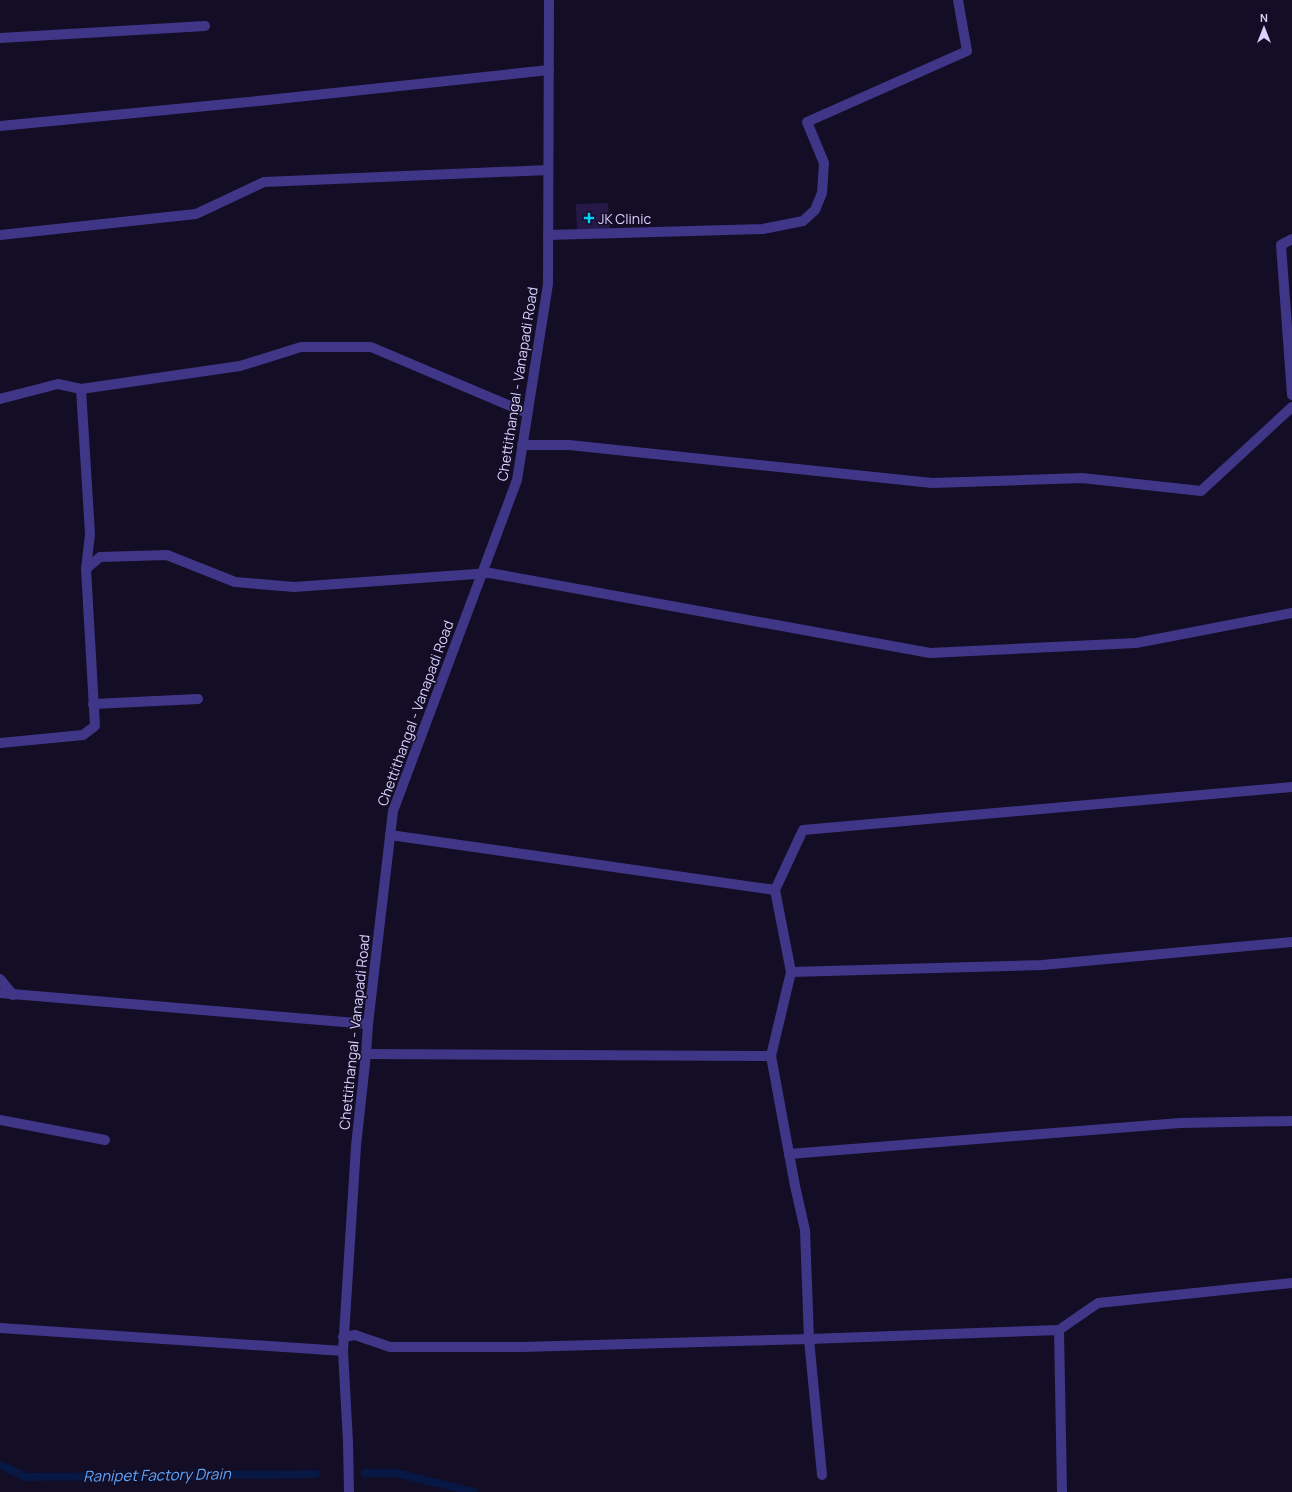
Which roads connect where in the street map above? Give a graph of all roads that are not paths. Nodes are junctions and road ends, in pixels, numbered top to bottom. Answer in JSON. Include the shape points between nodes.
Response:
{"nodes":[{"id":1,"x":549,"y":0,"type":"edge"},
{"id":2,"x":958,"y":0,"type":"edge"},
{"id":3,"x":205,"y":26,"type":"dead end"},
{"id":4,"x":0,"y":38,"type":"edge"},
{"id":5,"x":549,"y":70,"type":"junction"},
{"id":6,"x":0,"y":126,"type":"edge"},
{"id":7,"x":548,"y":170,"type":"junction"},
{"id":8,"x":0,"y":235,"type":"edge"},
{"id":9,"x":548,"y":235,"type":"junction"},
{"id":10,"x":1292,"y":238,"type":"edge"},
{"id":11,"x":81,"y":389,"type":"junction"},
{"id":12,"x":1292,"y":395,"type":"edge"},
{"id":13,"x":0,"y":399,"type":"edge"},
{"id":14,"x":1292,"y":408,"type":"edge"},
{"id":15,"x":527,"y":413,"type":"junction"},
{"id":16,"x":522,"y":445,"type":"junction"},
{"id":17,"x":86,"y":569,"type":"junction"},
{"id":18,"x":482,"y":572,"type":"junction"},
{"id":19,"x":1292,"y":613,"type":"edge"},
{"id":20,"x":198,"y":699,"type":"dead end"},
{"id":21,"x":94,"y":704,"type":"junction"},
{"id":22,"x":0,"y":743,"type":"edge"},
{"id":23,"x":1292,"y":787,"type":"edge"},
{"id":24,"x":390,"y":834,"type":"junction"},
{"id":25,"x":775,"y":890,"type":"junction"},
{"id":26,"x":1292,"y":942,"type":"edge"},
{"id":27,"x":792,"y":972,"type":"junction"},
{"id":28,"x":0,"y":979,"type":"edge"},
{"id":29,"x":0,"y":993,"type":"edge"},
{"id":30,"x":13,"y":994,"type":"junction"},
{"id":31,"x":368,"y":1024,"type":"junction"},
{"id":32,"x":366,"y":1054,"type":"junction"},
{"id":33,"x":771,"y":1056,"type":"junction"},
{"id":34,"x":0,"y":1120,"type":"edge"},
{"id":35,"x":1292,"y":1121,"type":"edge"},
{"id":36,"x":105,"y":1140,"type":"dead end"},
{"id":37,"x":789,"y":1154,"type":"junction"},
{"id":38,"x":1292,"y":1284,"type":"edge"},
{"id":39,"x":0,"y":1328,"type":"edge"},
{"id":40,"x":1058,"y":1330,"type":"junction"},
{"id":41,"x":344,"y":1337,"type":"junction"},
{"id":42,"x":809,"y":1338,"type":"junction"},
{"id":43,"x":343,"y":1351,"type":"junction"},
{"id":44,"x":822,"y":1475,"type":"dead end"},
{"id":45,"x":349,"y":1492,"type":"edge"},
{"id":46,"x":1062,"y":1492,"type":"edge"}],
"edges":[{"from":1,"to":5,"type":"street","name":"Chettithangal - Vanapadi Road"},
{"from":2,"to":9,"type":"street","via":[[967,51],[807,122],[824,163],[822,193],[815,210],[803,221],[763,228]]},
{"from":3,"to":4,"type":"street"},
{"from":5,"to":6,"type":"street"},
{"from":5,"to":7,"type":"street","name":"Chettithangal - Vanapadi Road"},
{"from":7,"to":8,"type":"street","via":[[264,182],[196,214]]},
{"from":7,"to":9,"type":"street","name":"Chettithangal - Vanapadi Road"},
{"from":9,"to":15,"type":"street","name":"Chettithangal - Vanapadi Road","via":[[548,284]]},
{"from":10,"to":12,"type":"street","via":[[1281,245]]},
{"from":11,"to":13,"type":"street","via":[[58,384]]},
{"from":11,"to":15,"type":"street","via":[[240,366],[301,347],[372,347]]},
{"from":11,"to":17,"type":"street","via":[[90,534]]},
{"from":14,"to":16,"type":"street","via":[[1201,490],[1082,478],[932,482],[569,445]]},
{"from":15,"to":16,"type":"street","name":"Chettithangal - Vanapadi Road"},
{"from":16,"to":18,"type":"street","name":"Chettithangal - Vanapadi Road","via":[[517,480]]},
{"from":17,"to":18,"type":"street","via":[[100,557],[167,555],[235,582],[294,587]]},
{"from":17,"to":21,"type":"street"},
{"from":18,"to":19,"type":"street","via":[[930,653],[1136,643]]},
{"from":18,"to":24,"type":"street","name":"Chettithangal - Vanapadi Road","via":[[393,811]]},
{"from":20,"to":21,"type":"street"},
{"from":21,"to":22,"type":"street","via":[[95,726],[83,735]]},
{"from":23,"to":25,"type":"street","via":[[803,830]]},
{"from":24,"to":25,"type":"street"},
{"from":24,"to":31,"type":"street","name":"Chettithangal - Vanapadi Road"},
{"from":25,"to":27,"type":"street"},
{"from":26,"to":27,"type":"street","via":[[1042,965]]},
{"from":27,"to":33,"type":"street"},
{"from":28,"to":30,"type":"street"},
{"from":29,"to":30,"type":"street"},
{"from":30,"to":31,"type":"street"},
{"from":31,"to":32,"type":"street","name":"Chettithangal - Vanapadi Road"},
{"from":32,"to":33,"type":"street"},
{"from":32,"to":41,"type":"street","name":"Chettithangal - Vanapadi Road","via":[[356,1146]]},
{"from":33,"to":37,"type":"street"},
{"from":34,"to":36,"type":"street"},
{"from":35,"to":37,"type":"street","via":[[1180,1123]]},
{"from":37,"to":42,"type":"street","via":[[806,1230]]},
{"from":38,"to":40,"type":"street","via":[[1098,1303]]},
{"from":39,"to":43,"type":"street"},
{"from":40,"to":42,"type":"street"},
{"from":40,"to":46,"type":"street"},
{"from":41,"to":42,"type":"street","via":[[355,1335],[390,1347],[522,1347]]},
{"from":41,"to":43,"type":"street","name":"Chettithangal - Vanapadi Road"},
{"from":42,"to":44,"type":"street"},
{"from":43,"to":45,"type":"street","name":"Chettithangal - Vanapadi Road"}]}
